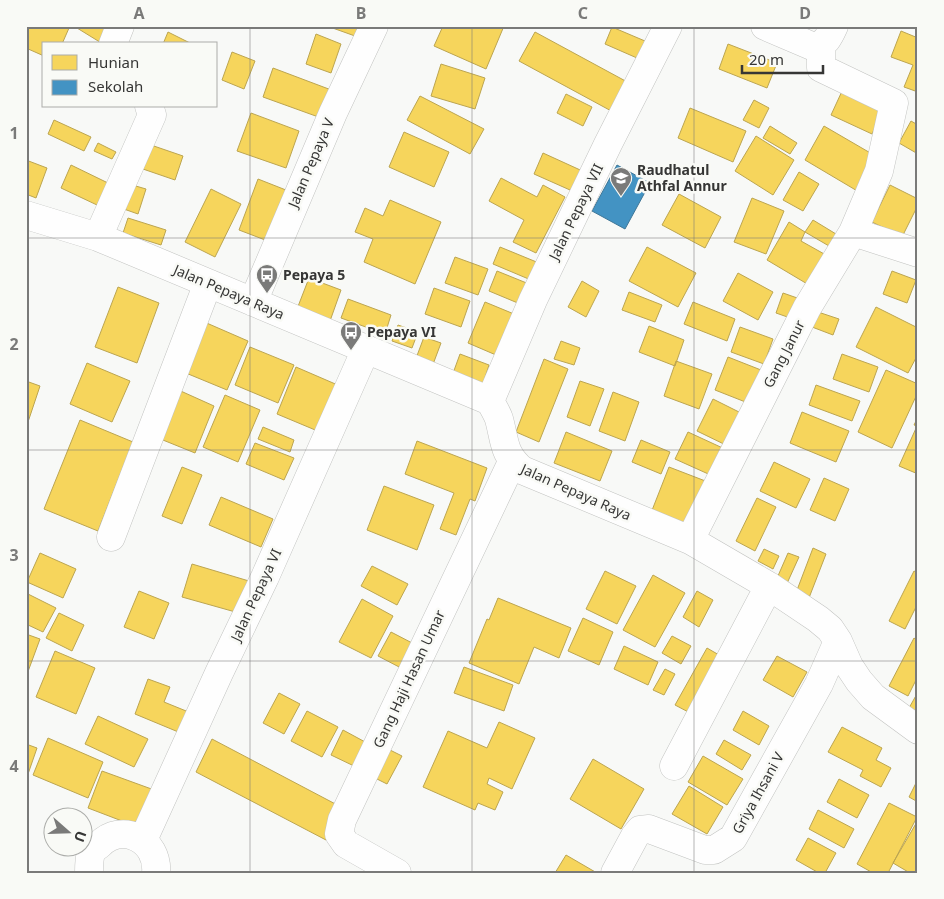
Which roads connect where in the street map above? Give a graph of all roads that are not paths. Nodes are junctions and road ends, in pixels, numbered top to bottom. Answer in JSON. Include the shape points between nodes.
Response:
{"nodes":[{"id":1,"x":120,"y":26,"type":"edge"},
{"id":2,"x":374,"y":26,"type":"edge"},
{"id":3,"x":668,"y":26,"type":"edge"},
{"id":4,"x":765,"y":26,"type":"edge"},
{"id":5,"x":827,"y":36,"type":"edge"},
{"id":6,"x":114,"y":42,"type":"edge"},
{"id":7,"x":150,"y":108,"type":"edge"},
{"id":8,"x":26,"y":215,"type":"edge"},
{"id":9,"x":853,"y":232,"type":"junction"},
{"id":10,"x":98,"y":237,"type":"junction"},
{"id":11,"x":918,"y":253,"type":"edge"},
{"id":12,"x":208,"y":283,"type":"junction"},
{"id":13,"x":253,"y":302,"type":"junction"},
{"id":14,"x":366,"y":349,"type":"junction"},
{"id":15,"x":490,"y":401,"type":"junction"},
{"id":16,"x":512,"y":462,"type":"junction"},
{"id":17,"x":111,"y":537,"type":"dead end"},
{"id":18,"x":690,"y":540,"type":"junction"},
{"id":19,"x":768,"y":586,"type":"junction"},
{"id":20,"x":838,"y":641,"type":"junction"},
{"id":21,"x":918,"y":730,"type":"edge"},
{"id":22,"x":674,"y":766,"type":"dead end"},
{"id":23,"x":143,"y":840,"type":"junction"},
{"id":24,"x":85,"y":857,"type":"edge"},
{"id":25,"x":164,"y":870,"type":"edge"},
{"id":26,"x":397,"y":873,"type":"edge"},
{"id":27,"x":615,"y":873,"type":"edge"}],
"edges":[{"from":1,"to":6,"type":"street"},
{"from":2,"to":13,"type":"street","name":"Jalan Pepaya V"},
{"from":3,"to":15,"type":"street","name":"Jalan Pepaya VII","via":[[538,291]]},
{"from":4,"to":5,"type":"street","via":[[814,47]]},
{"from":5,"to":9,"type":"street","name":"Gang Janur","via":[[821,68],[894,103],[879,171]]},
{"from":7,"to":10,"type":"street","via":[[152,115]]},
{"from":8,"to":10,"type":"street","name":"Jalan Pepaya Raya"},
{"from":9,"to":11,"type":"street"},
{"from":9,"to":18,"type":"street","name":"Gang Janur","via":[[807,308]]},
{"from":10,"to":12,"type":"street","name":"Jalan Pepaya Raya"},
{"from":12,"to":13,"type":"street","name":"Jalan Pepaya Raya"},
{"from":12,"to":17,"type":"street"},
{"from":13,"to":14,"type":"street","name":"Jalan Pepaya Raya"},
{"from":14,"to":15,"type":"street","name":"Jalan Pepaya Raya"},
{"from":14,"to":23,"type":"street","name":"Jalan Pepaya VI"},
{"from":15,"to":16,"type":"street","name":"Jalan Pepaya Raya","via":[[499,418],[505,448]]},
{"from":16,"to":18,"type":"street","name":"Jalan Pepaya Raya","via":[[522,470]]},
{"from":16,"to":26,"type":"street","name":"Gang Haji Hasan Umar","via":[[342,820],[339,834],[346,844]]},
{"from":18,"to":19,"type":"street","name":"Jalan Pepaya Raya"},
{"from":19,"to":20,"type":"street","name":"Jalan Pepaya Raya","via":[[818,619]]},
{"from":19,"to":22,"type":"street"},
{"from":20,"to":21,"type":"street","name":"Jalan Pepaya Raya","via":[[854,673],[873,697]]},
{"from":20,"to":27,"type":"street","name":"Griya Ihsani V","via":[[819,684],[732,838],[714,850],[705,850],[649,829],[640,830]]},
{"from":23,"to":24,"type":"street","via":[[124,833],[105,838]]},
{"from":23,"to":25,"type":"street"}]}
